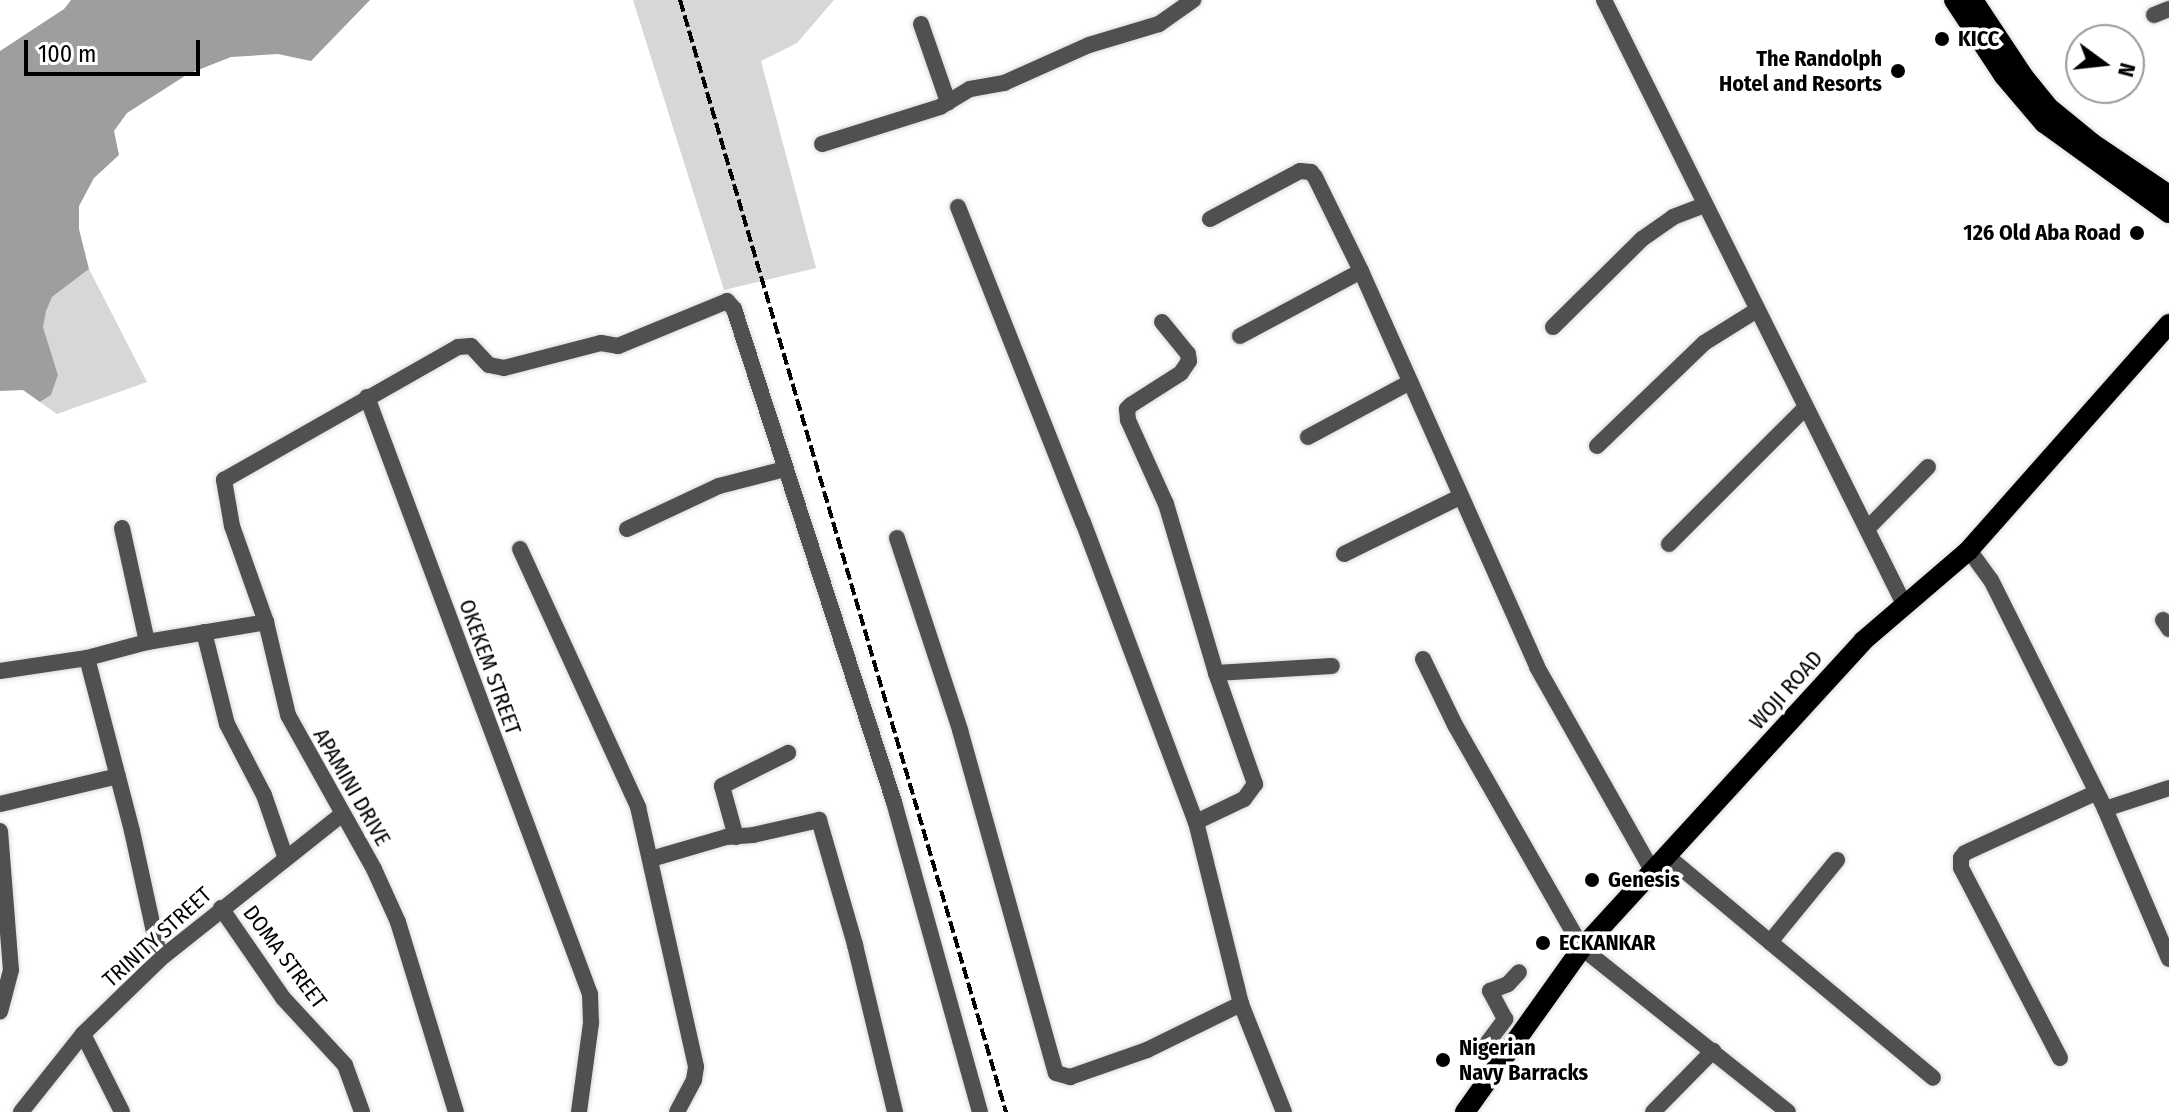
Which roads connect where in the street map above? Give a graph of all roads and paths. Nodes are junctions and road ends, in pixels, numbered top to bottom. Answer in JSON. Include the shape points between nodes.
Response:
{"nodes":[{"id":1,"x":1193,"y":0,"type":"edge"},
{"id":2,"x":1604,"y":0,"type":"edge"},
{"id":3,"x":1954,"y":0,"type":"edge"},
{"id":4,"x":1973,"y":0,"type":"edge"},
{"id":5,"x":921,"y":24,"type":"dead end"},
{"id":6,"x":948,"y":102,"type":"junction"},
{"id":7,"x":822,"y":144,"type":"dead end"},
{"id":8,"x":2164,"y":197,"type":"edge"},
{"id":9,"x":1704,"y":205,"type":"junction"},
{"id":10,"x":958,"y":207,"type":"dead end"},
{"id":11,"x":1210,"y":219,"type":"dead end"},
{"id":12,"x":1361,"y":271,"type":"junction"},
{"id":13,"x":1757,"y":310,"type":"junction"},
{"id":14,"x":1162,"y":322,"type":"dead end"},
{"id":15,"x":2169,"y":324,"type":"edge"},
{"id":16,"x":1553,"y":327,"type":"dead end"},
{"id":17,"x":1240,"y":336,"type":"dead end"},
{"id":18,"x":1410,"y":382,"type":"junction"},
{"id":19,"x":367,"y":397,"type":"junction"},
{"id":20,"x":1804,"y":409,"type":"junction"},
{"id":21,"x":1308,"y":437,"type":"dead end"},
{"id":22,"x":1597,"y":446,"type":"dead end"},
{"id":23,"x":1928,"y":467,"type":"dead end"},
{"id":24,"x":785,"y":469,"type":"junction"},
{"id":25,"x":1460,"y":497,"type":"junction"},
{"id":26,"x":122,"y":528,"type":"dead end"},
{"id":27,"x":627,"y":529,"type":"dead end"},
{"id":28,"x":1867,"y":529,"type":"junction"},
{"id":29,"x":897,"y":538,"type":"dead end"},
{"id":30,"x":1669,"y":544,"type":"dead end"},
{"id":31,"x":520,"y":549,"type":"dead end"},
{"id":32,"x":1969,"y":550,"type":"junction"},
{"id":33,"x":1344,"y":554,"type":"dead end"},
{"id":34,"x":1904,"y":604,"type":"junction"},
{"id":35,"x":266,"y":622,"type":"junction"},
{"id":36,"x":204,"y":632,"type":"junction"},
{"id":37,"x":147,"y":642,"type":"junction"},
{"id":38,"x":87,"y":658,"type":"junction"},
{"id":39,"x":1423,"y":659,"type":"dead end"},
{"id":40,"x":1332,"y":666,"type":"dead end"},
{"id":41,"x":0,"y":671,"type":"edge"},
{"id":42,"x":1216,"y":673,"type":"junction"},
{"id":43,"x":788,"y":753,"type":"dead end"},
{"id":44,"x":118,"y":776,"type":"junction"},
{"id":45,"x":2169,"y":788,"type":"edge"},
{"id":46,"x":2095,"y":793,"type":"junction"},
{"id":47,"x":0,"y":804,"type":"edge"},
{"id":48,"x":2105,"y":809,"type":"junction"},
{"id":49,"x":342,"y":814,"type":"junction"},
{"id":50,"x":1196,"y":822,"type":"junction"},
{"id":51,"x":0,"y":831,"type":"edge"},
{"id":52,"x":736,"y":837,"type":"junction"},
{"id":53,"x":285,"y":856,"type":"junction"},
{"id":54,"x":1667,"y":856,"type":"junction"},
{"id":55,"x":651,"y":859,"type":"junction"},
{"id":56,"x":1837,"y":860,"type":"dead end"},
{"id":57,"x":1653,"y":872,"type":"junction"},
{"id":58,"x":221,"y":908,"type":"junction"},
{"id":59,"x":1770,"y":942,"type":"junction"},
{"id":60,"x":1582,"y":948,"type":"junction"},
{"id":61,"x":160,"y":959,"type":"junction"},
{"id":62,"x":2169,"y":959,"type":"edge"},
{"id":63,"x":1519,"y":972,"type":"dead end"},
{"id":64,"x":1241,"y":1004,"type":"junction"},
{"id":65,"x":0,"y":1012,"type":"edge"},
{"id":66,"x":83,"y":1034,"type":"junction"},
{"id":67,"x":1485,"y":1046,"type":"dead end"},
{"id":68,"x":1713,"y":1051,"type":"junction"},
{"id":69,"x":2060,"y":1058,"type":"dead end"},
{"id":70,"x":1933,"y":1078,"type":"dead end"},
{"id":71,"x":21,"y":1112,"type":"edge"},
{"id":72,"x":122,"y":1112,"type":"edge"},
{"id":73,"x":362,"y":1112,"type":"edge"},
{"id":74,"x":456,"y":1112,"type":"edge"},
{"id":75,"x":579,"y":1112,"type":"edge"},
{"id":76,"x":677,"y":1112,"type":"edge"},
{"id":77,"x":895,"y":1112,"type":"edge"},
{"id":78,"x":980,"y":1112,"type":"edge"},
{"id":79,"x":1284,"y":1112,"type":"edge"},
{"id":80,"x":1465,"y":1112,"type":"edge"},
{"id":81,"x":1653,"y":1112,"type":"edge"},
{"id":82,"x":1788,"y":1112,"type":"edge"}],
"edges":[{"from":1,"to":6,"type":"street","via":[[1159,24],[1089,45]]},
{"from":2,"to":9,"type":"street"},
{"from":3,"to":8,"type":"main road","via":[[2004,76],[2044,123]]},
{"from":4,"to":8,"type":"main road","via":[[2048,107]]},
{"from":5,"to":6,"type":"street"},
{"from":6,"to":7,"type":"street"},
{"from":9,"to":13,"type":"street"},
{"from":9,"to":16,"type":"street","via":[[1673,217],[1642,239]]},
{"from":10,"to":50,"type":"street"},
{"from":11,"to":12,"type":"street","via":[[1300,171],[1311,172]]},
{"from":12,"to":17,"type":"street"},
{"from":12,"to":18,"type":"street"},
{"from":13,"to":20,"type":"street"},
{"from":13,"to":22,"type":"street","via":[[1704,343]]},
{"from":14,"to":42,"type":"street","via":[[1189,361],[1181,373],[1131,405],[1128,420],[1166,504]]},
{"from":15,"to":32,"type":"main road","name":"WOJI ROAD"},
{"from":18,"to":21,"type":"street"},
{"from":18,"to":25,"type":"street"},
{"from":19,"to":24,"type":"street","via":[[458,347],[471,346],[489,365],[504,368],[601,343],[618,346],[727,301],[734,309]]},
{"from":19,"to":35,"type":"street","name":"APAMINI DRIVE","via":[[224,480],[239,549]]},
{"from":19,"to":75,"type":"street","name":"OKEKEM STREET","via":[[590,994]]},
{"from":20,"to":28,"type":"street"},
{"from":20,"to":30,"type":"street"},
{"from":23,"to":28,"type":"street"},
{"from":24,"to":27,"type":"street","via":[[719,486]]},
{"from":24,"to":78,"type":"street","via":[[894,802]]},
{"from":25,"to":33,"type":"street"},
{"from":25,"to":57,"type":"street","via":[[1537,667]]},
{"from":26,"to":37,"type":"street"},
{"from":28,"to":34,"type":"street"},
{"from":29,"to":64,"type":"street","via":[[960,730],[1056,1073],[1070,1077],[1147,1050]]},
{"from":31,"to":55,"type":"street","via":[[634,797]]},
{"from":32,"to":34,"type":"main road","name":"WOJI ROAD"},
{"from":32,"to":46,"type":"street","via":[[1991,580]]},
{"from":34,"to":54,"type":"main road","name":"WOJI ROAD","via":[[1863,641]]},
{"from":35,"to":36,"type":"street"},
{"from":35,"to":49,"type":"street","name":"APAMINI DRIVE","via":[[293,729]]},
{"from":36,"to":37,"type":"street"},
{"from":36,"to":53,"type":"street","via":[[227,724],[264,795]]},
{"from":37,"to":38,"type":"street"},
{"from":38,"to":41,"type":"street"},
{"from":38,"to":44,"type":"street"},
{"from":39,"to":60,"type":"street"},
{"from":40,"to":42,"type":"street"},
{"from":42,"to":50,"type":"street","via":[[1255,784],[1244,799]]},
{"from":43,"to":52,"type":"street","via":[[722,786]]},
{"from":44,"to":47,"type":"street"},
{"from":44,"to":61,"type":"street"},
{"from":45,"to":48,"type":"street"},
{"from":46,"to":48,"type":"street"},
{"from":46,"to":69,"type":"street","via":[[1961,858],[1961,868]]},
{"from":48,"to":62,"type":"street"},
{"from":49,"to":53,"type":"street","name":"TRINITY STREET"},
{"from":49,"to":74,"type":"street","name":"APAMINI DRIVE","via":[[407,943]]},
{"from":50,"to":64,"type":"street"},
{"from":51,"to":65,"type":"street","via":[[11,970]]},
{"from":52,"to":55,"type":"street"},
{"from":52,"to":77,"type":"street","via":[[812,819],[823,826]]},
{"from":53,"to":58,"type":"street","name":"TRINITY STREET"},
{"from":54,"to":57,"type":"main road","name":"WOJI ROAD"},
{"from":54,"to":59,"type":"street"},
{"from":55,"to":76,"type":"street","via":[[696,1067]]},
{"from":56,"to":59,"type":"street"},
{"from":57,"to":60,"type":"main road","name":"WOJI ROAD"},
{"from":58,"to":61,"type":"street","name":"TRINITY STREET"},
{"from":58,"to":73,"type":"street","name":"DOMA STREET","via":[[283,998],[345,1065]]},
{"from":59,"to":70,"type":"street"},
{"from":60,"to":68,"type":"street"},
{"from":60,"to":80,"type":"main road","name":"WOJI ROAD"},
{"from":61,"to":66,"type":"street","name":"TRINITY STREET"},
{"from":63,"to":67,"type":"street","via":[[1508,984],[1490,991],[1505,1019]]},
{"from":64,"to":79,"type":"street"},
{"from":66,"to":71,"type":"street","name":"TRINITY STREET"},
{"from":66,"to":72,"type":"street"},
{"from":68,"to":81,"type":"street"},
{"from":68,"to":82,"type":"street"}]}
